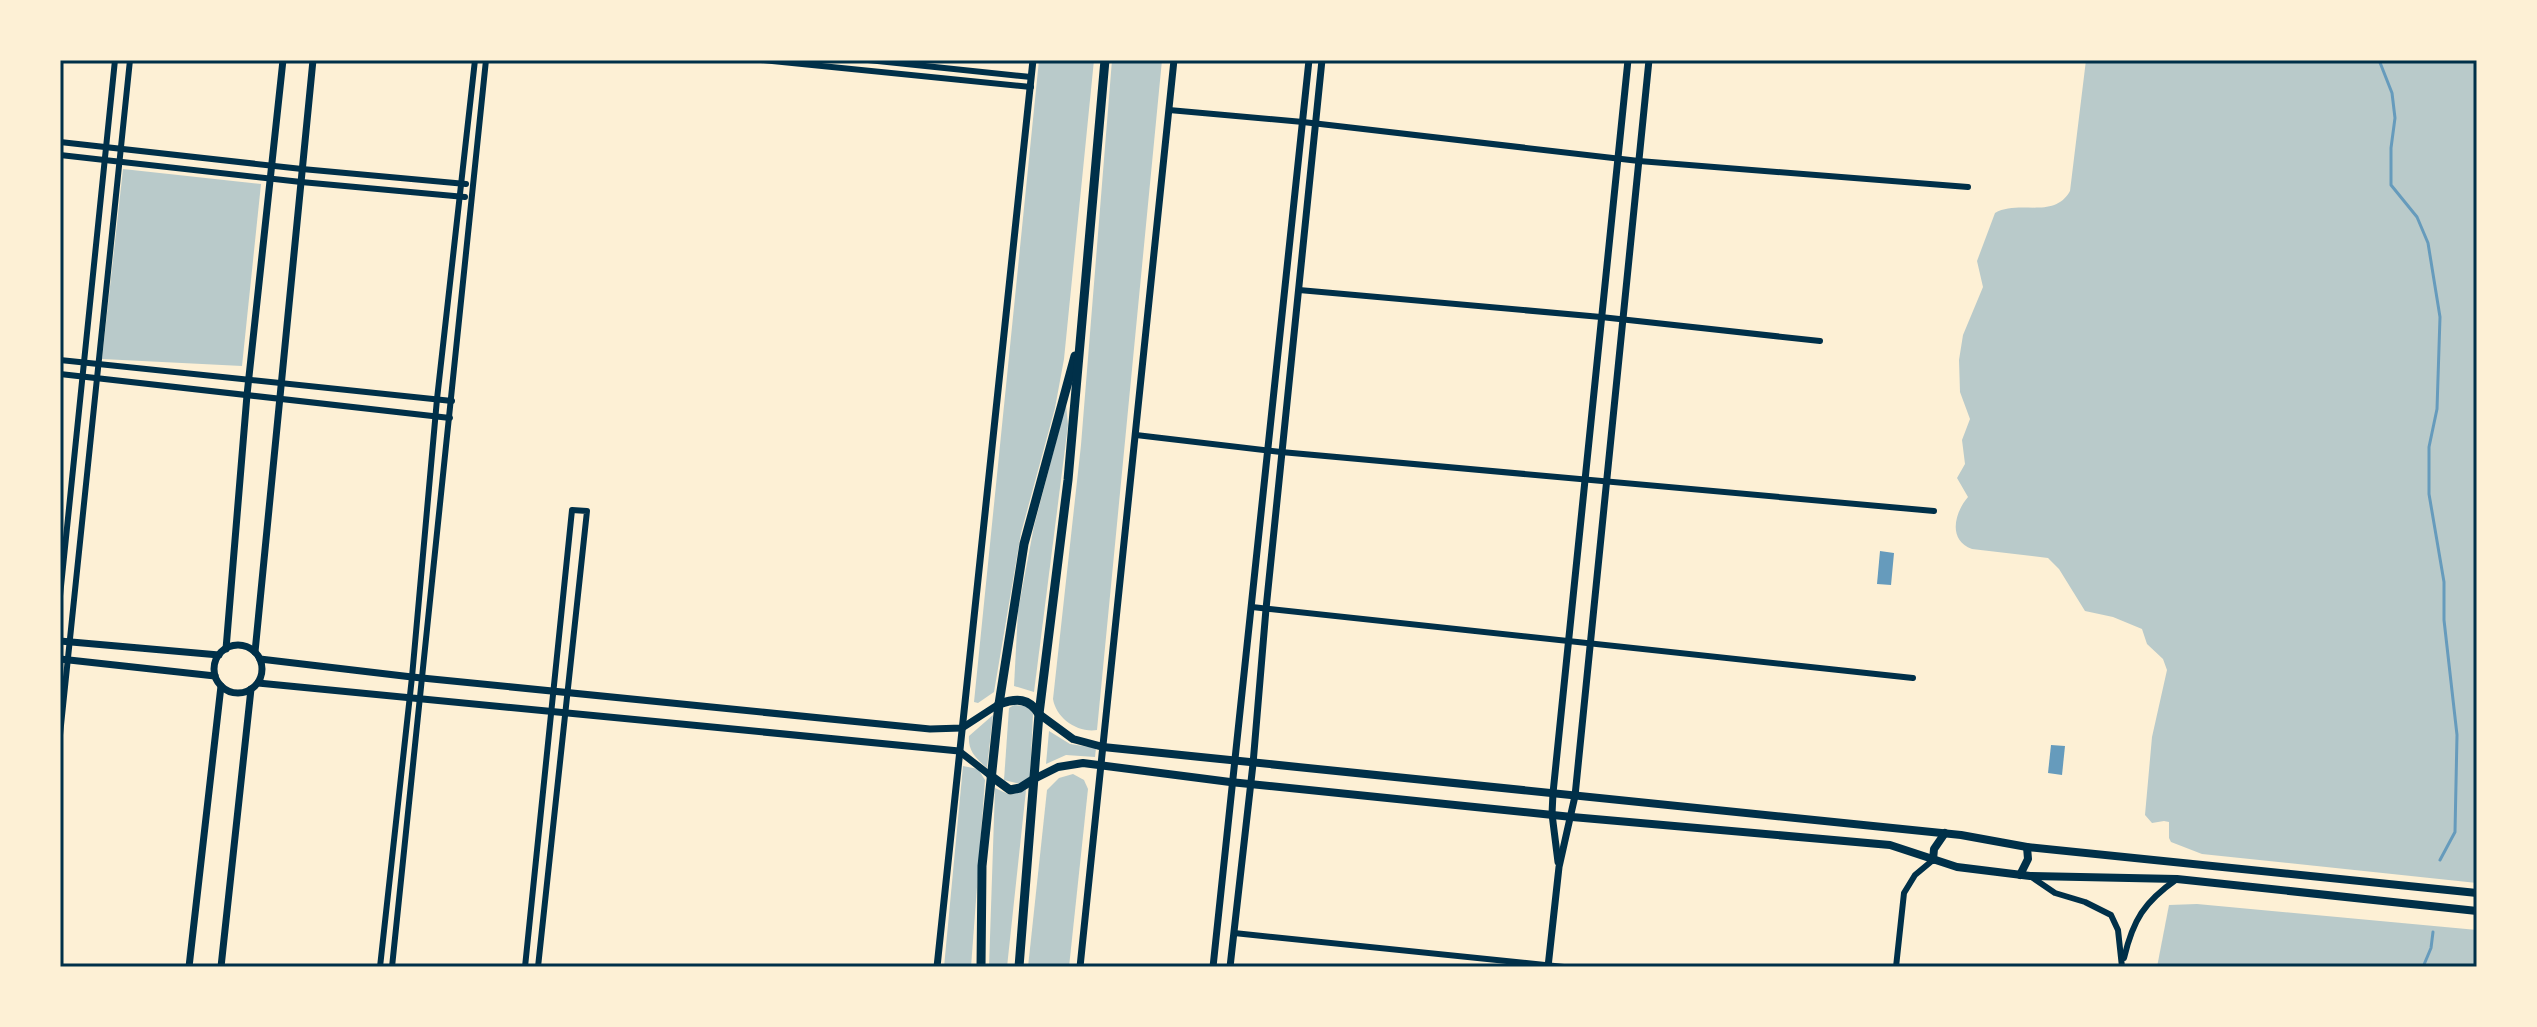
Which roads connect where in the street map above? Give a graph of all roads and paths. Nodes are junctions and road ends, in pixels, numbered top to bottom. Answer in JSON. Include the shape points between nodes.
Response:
{"nodes":[{"id":1,"x":115,"y":60,"type":"edge"},
{"id":2,"x":130,"y":60,"type":"edge"},
{"id":3,"x":283,"y":60,"type":"edge"},
{"id":4,"x":313,"y":60,"type":"edge"},
{"id":5,"x":475,"y":60,"type":"edge"},
{"id":6,"x":486,"y":60,"type":"edge"},
{"id":7,"x":761,"y":60,"type":"edge"},
{"id":8,"x":868,"y":60,"type":"edge"},
{"id":9,"x":1033,"y":60,"type":"edge"},
{"id":10,"x":1105,"y":60,"type":"edge"},
{"id":11,"x":1174,"y":60,"type":"edge"},
{"id":12,"x":1309,"y":60,"type":"edge"},
{"id":13,"x":1322,"y":60,"type":"edge"},
{"id":14,"x":1628,"y":60,"type":"edge"},
{"id":15,"x":1649,"y":60,"type":"edge"},
{"id":16,"x":1031,"y":77,"type":"junction"},
{"id":17,"x":1031,"y":87,"type":"junction"},
{"id":18,"x":1169,"y":110,"type":"junction"},
{"id":19,"x":1303,"y":122,"type":"junction"},
{"id":20,"x":1316,"y":123,"type":"junction"},
{"id":21,"x":60,"y":142,"type":"edge"},
{"id":22,"x":106,"y":147,"type":"junction"},
{"id":23,"x":121,"y":148,"type":"junction"},
{"id":24,"x":60,"y":155,"type":"edge"},
{"id":25,"x":1618,"y":158,"type":"junction"},
{"id":26,"x":105,"y":159,"type":"junction"},
{"id":27,"x":119,"y":160,"type":"junction"},
{"id":28,"x":1639,"y":161,"type":"junction"},
{"id":29,"x":272,"y":166,"type":"junction"},
{"id":30,"x":302,"y":169,"type":"junction"},
{"id":31,"x":271,"y":178,"type":"junction"},
{"id":32,"x":301,"y":182,"type":"junction"},
{"id":33,"x":463,"y":183,"type":"junction"},
{"id":34,"x":474,"y":184,"type":"junction"},
{"id":35,"x":1968,"y":187,"type":"dead end"},
{"id":36,"x":461,"y":196,"type":"junction"},
{"id":37,"x":473,"y":197,"type":"junction"},
{"id":38,"x":1299,"y":290,"type":"junction"},
{"id":39,"x":1601,"y":317,"type":"junction"},
{"id":40,"x":1624,"y":320,"type":"junction"},
{"id":41,"x":1081,"y":333,"type":"junction"},
{"id":42,"x":1820,"y":341,"type":"dead end"},
{"id":43,"x":60,"y":360,"type":"edge"},
{"id":44,"x":83,"y":362,"type":"junction"},
{"id":45,"x":97,"y":364,"type":"junction"},
{"id":46,"x":60,"y":374,"type":"edge"},
{"id":47,"x":81,"y":376,"type":"junction"},
{"id":48,"x":95,"y":378,"type":"junction"},
{"id":49,"x":250,"y":380,"type":"junction"},
{"id":50,"x":280,"y":383,"type":"junction"},
{"id":51,"x":247,"y":395,"type":"junction"},
{"id":52,"x":279,"y":398,"type":"junction"},
{"id":53,"x":437,"y":399,"type":"junction"},
{"id":54,"x":452,"y":401,"type":"junction"},
{"id":55,"x":435,"y":416,"type":"junction"},
{"id":56,"x":450,"y":418,"type":"junction"},
{"id":57,"x":1136,"y":435,"type":"junction"},
{"id":58,"x":1269,"y":449,"type":"junction"},
{"id":59,"x":1281,"y":452,"type":"junction"},
{"id":60,"x":1585,"y":479,"type":"junction"},
{"id":61,"x":1607,"y":482,"type":"junction"},
{"id":62,"x":1934,"y":511,"type":"dead end"},
{"id":63,"x":60,"y":596,"type":"edge"},
{"id":64,"x":1252,"y":607,"type":"junction"},
{"id":65,"x":1266,"y":609,"type":"junction"},
{"id":66,"x":60,"y":641,"type":"edge"},
{"id":67,"x":70,"y":641,"type":"junction"},
{"id":68,"x":1569,"y":641,"type":"junction"},
{"id":69,"x":1590,"y":643,"type":"junction"},
{"id":70,"x":226,"y":649,"type":"junction"},
{"id":71,"x":219,"y":655,"type":"junction"},
{"id":72,"x":258,"y":656,"type":"junction"},
{"id":73,"x":64,"y":659,"type":"edge"},
{"id":74,"x":215,"y":676,"type":"junction"},
{"id":75,"x":412,"y":677,"type":"junction"},
{"id":76,"x":423,"y":678,"type":"junction"},
{"id":77,"x":1913,"y":678,"type":"dead end"},
{"id":78,"x":258,"y":683,"type":"junction"},
{"id":79,"x":221,"y":686,"type":"junction"},
{"id":80,"x":251,"y":689,"type":"junction"},
{"id":81,"x":554,"y":690,"type":"junction"},
{"id":82,"x":567,"y":693,"type":"junction"},
{"id":83,"x":410,"y":698,"type":"junction"},
{"id":84,"x":421,"y":699,"type":"junction"},
{"id":85,"x":999,"y":704,"type":"junction"},
{"id":86,"x":552,"y":712,"type":"junction"},
{"id":87,"x":565,"y":713,"type":"junction"},
{"id":88,"x":1039,"y":714,"type":"junction"},
{"id":89,"x":962,"y":728,"type":"junction"},
{"id":90,"x":60,"y":735,"type":"edge"},
{"id":91,"x":1103,"y":747,"type":"junction"},
{"id":92,"x":959,"y":751,"type":"junction"},
{"id":93,"x":1234,"y":762,"type":"junction"},
{"id":94,"x":1253,"y":764,"type":"junction"},
{"id":95,"x":1101,"y":765,"type":"junction"},
{"id":96,"x":991,"y":776,"type":"junction"},
{"id":97,"x":1034,"y":779,"type":"junction"},
{"id":98,"x":1230,"y":782,"type":"junction"},
{"id":99,"x":1251,"y":783,"type":"junction"},
{"id":100,"x":1553,"y":793,"type":"junction"},
{"id":101,"x":1575,"y":796,"type":"junction"},
{"id":102,"x":1552,"y":814,"type":"junction"},
{"id":103,"x":1572,"y":817,"type":"junction"},
{"id":104,"x":1945,"y":833,"type":"junction"},
{"id":105,"x":2027,"y":847,"type":"junction"},
{"id":106,"x":1933,"y":860,"type":"junction"},
{"id":107,"x":1559,"y":867,"type":"junction"},
{"id":108,"x":2025,"y":875,"type":"junction"},
{"id":109,"x":2177,"y":879,"type":"junction"},
{"id":110,"x":2477,"y":893,"type":"edge"},
{"id":111,"x":2477,"y":911,"type":"edge"},
{"id":112,"x":1234,"y":933,"type":"junction"},
{"id":113,"x":1548,"y":966,"type":"edge"},
{"id":114,"x":2122,"y":966,"type":"edge"},
{"id":115,"x":189,"y":967,"type":"edge"},
{"id":116,"x":221,"y":967,"type":"edge"},
{"id":117,"x":380,"y":967,"type":"edge"},
{"id":118,"x":392,"y":967,"type":"edge"},
{"id":119,"x":525,"y":967,"type":"edge"},
{"id":120,"x":538,"y":967,"type":"edge"},
{"id":121,"x":937,"y":967,"type":"edge"},
{"id":122,"x":981,"y":967,"type":"edge"},
{"id":123,"x":1019,"y":967,"type":"edge"},
{"id":124,"x":1080,"y":967,"type":"edge"},
{"id":125,"x":1213,"y":967,"type":"edge"},
{"id":126,"x":1230,"y":967,"type":"edge"},
{"id":127,"x":1564,"y":967,"type":"edge"},
{"id":128,"x":1896,"y":967,"type":"edge"}],
"edges":[{"from":1,"to":22,"type":"street"},
{"from":2,"to":23,"type":"street"},
{"from":3,"to":29,"type":"street"},
{"from":4,"to":30,"type":"street"},
{"from":5,"to":33,"type":"street"},
{"from":6,"to":34,"type":"street"},
{"from":7,"to":17,"type":"street"},
{"from":8,"to":16,"type":"street"},
{"from":9,"to":16,"type":"street"},
{"from":10,"to":41,"type":"highway"},
{"from":11,"to":18,"type":"street"},
{"from":12,"to":19,"type":"street"},
{"from":13,"to":20,"type":"street"},
{"from":14,"to":25,"type":"street"},
{"from":15,"to":28,"type":"street"},
{"from":16,"to":17,"type":"street"},
{"from":17,"to":89,"type":"street"},
{"from":18,"to":19,"type":"street"},
{"from":18,"to":57,"type":"street"},
{"from":19,"to":20,"type":"street"},
{"from":19,"to":58,"type":"street"},
{"from":20,"to":25,"type":"street"},
{"from":20,"to":38,"type":"street"},
{"from":21,"to":22,"type":"street"},
{"from":22,"to":23,"type":"street"},
{"from":22,"to":26,"type":"street"},
{"from":23,"to":27,"type":"street"},
{"from":23,"to":29,"type":"street"},
{"from":24,"to":26,"type":"street"},
{"from":25,"to":28,"type":"street"},
{"from":25,"to":39,"type":"street"},
{"from":26,"to":27,"type":"street"},
{"from":26,"to":44,"type":"street"},
{"from":27,"to":31,"type":"street"},
{"from":27,"to":45,"type":"street"},
{"from":28,"to":35,"type":"street"},
{"from":28,"to":40,"type":"street"},
{"from":29,"to":30,"type":"street"},
{"from":29,"to":31,"type":"street"},
{"from":30,"to":32,"type":"street"},
{"from":30,"to":33,"type":"street"},
{"from":31,"to":32,"type":"street"},
{"from":31,"to":49,"type":"street"},
{"from":32,"to":36,"type":"street"},
{"from":32,"to":50,"type":"street"},
{"from":33,"to":34,"type":"street"},
{"from":33,"to":36,"type":"street"},
{"from":34,"to":37,"type":"street"},
{"from":36,"to":37,"type":"street"},
{"from":36,"to":53,"type":"street"},
{"from":37,"to":54,"type":"street"},
{"from":38,"to":39,"type":"street"},
{"from":38,"to":59,"type":"street"},
{"from":39,"to":40,"type":"street"},
{"from":39,"to":60,"type":"street"},
{"from":40,"to":42,"type":"street"},
{"from":40,"to":61,"type":"street"},
{"from":41,"to":85,"type":"highway","via":[[1024,544]]},
{"from":41,"to":88,"type":"highway"},
{"from":43,"to":44,"type":"street"},
{"from":44,"to":45,"type":"street"},
{"from":44,"to":47,"type":"street"},
{"from":45,"to":48,"type":"street"},
{"from":45,"to":49,"type":"street"},
{"from":46,"to":47,"type":"street"},
{"from":47,"to":48,"type":"street"},
{"from":47,"to":63,"type":"street"},
{"from":48,"to":51,"type":"street"},
{"from":48,"to":67,"type":"street"},
{"from":49,"to":50,"type":"street"},
{"from":49,"to":51,"type":"street"},
{"from":50,"to":52,"type":"street"},
{"from":50,"to":53,"type":"street"},
{"from":51,"to":52,"type":"street"},
{"from":51,"to":70,"type":"street"},
{"from":52,"to":55,"type":"street"},
{"from":52,"to":72,"type":"street"},
{"from":53,"to":54,"type":"street"},
{"from":53,"to":55,"type":"street"},
{"from":54,"to":56,"type":"street"},
{"from":55,"to":56,"type":"street"},
{"from":55,"to":75,"type":"street"},
{"from":56,"to":76,"type":"street"},
{"from":57,"to":58,"type":"street"},
{"from":57,"to":91,"type":"street"},
{"from":58,"to":59,"type":"street"},
{"from":58,"to":64,"type":"street"},
{"from":59,"to":60,"type":"street"},
{"from":59,"to":65,"type":"street"},
{"from":60,"to":61,"type":"street"},
{"from":60,"to":68,"type":"street"},
{"from":61,"to":62,"type":"street"},
{"from":61,"to":69,"type":"street"},
{"from":64,"to":65,"type":"street"},
{"from":64,"to":93,"type":"street"},
{"from":65,"to":68,"type":"street"},
{"from":65,"to":94,"type":"street"},
{"from":66,"to":67,"type":"street"},
{"from":67,"to":71,"type":"street"},
{"from":67,"to":73,"type":"street"},
{"from":68,"to":69,"type":"street"},
{"from":68,"to":100,"type":"street"},
{"from":69,"to":77,"type":"street"},
{"from":69,"to":101,"type":"street"},
{"from":70,"to":71,"type":"street"},
{"from":70,"to":72,"type":"street","via":[[236,644]]},
{"from":71,"to":74,"type":"street"},
{"from":72,"to":75,"type":"street"},
{"from":72,"to":78,"type":"street"},
{"from":73,"to":74,"type":"street"},
{"from":73,"to":90,"type":"street"},
{"from":74,"to":79,"type":"street"},
{"from":75,"to":76,"type":"street"},
{"from":75,"to":83,"type":"street"},
{"from":76,"to":81,"type":"street"},
{"from":76,"to":84,"type":"street"},
{"from":78,"to":80,"type":"street"},
{"from":78,"to":83,"type":"street"},
{"from":79,"to":80,"type":"street","via":[[233,692]]},
{"from":79,"to":115,"type":"street"},
{"from":80,"to":116,"type":"street"},
{"from":81,"to":82,"type":"street"},
{"from":81,"to":82,"type":"street","via":[[572,510],[587,511]]},
{"from":81,"to":86,"type":"street"},
{"from":82,"to":87,"type":"street"},
{"from":82,"to":89,"type":"street"},
{"from":83,"to":84,"type":"street"},
{"from":83,"to":117,"type":"street"},
{"from":84,"to":86,"type":"street"},
{"from":84,"to":118,"type":"street"},
{"from":85,"to":88,"type":"highway","via":[[1024,700]]},
{"from":85,"to":89,"type":"street"},
{"from":85,"to":96,"type":"highway"},
{"from":86,"to":87,"type":"street"},
{"from":86,"to":119,"type":"street"},
{"from":87,"to":92,"type":"street"},
{"from":87,"to":120,"type":"street"},
{"from":88,"to":91,"type":"main road","via":[[1073,739]]},
{"from":88,"to":97,"type":"highway"},
{"from":89,"to":92,"type":"street"},
{"from":91,"to":93,"type":"main road"},
{"from":91,"to":95,"type":"street"},
{"from":92,"to":96,"type":"street"},
{"from":92,"to":121,"type":"street"},
{"from":93,"to":94,"type":"main road"},
{"from":93,"to":98,"type":"street"},
{"from":94,"to":99,"type":"street"},
{"from":94,"to":100,"type":"main road"},
{"from":95,"to":97,"type":"main road","via":[[1058,767]]},
{"from":95,"to":98,"type":"main road"},
{"from":95,"to":124,"type":"street"},
{"from":96,"to":97,"type":"highway","via":[[1010,790]]},
{"from":96,"to":122,"type":"highway","via":[[982,866]]},
{"from":97,"to":123,"type":"highway"},
{"from":98,"to":99,"type":"main road"},
{"from":98,"to":125,"type":"street"},
{"from":99,"to":102,"type":"main road"},
{"from":99,"to":112,"type":"street"},
{"from":100,"to":101,"type":"main road"},
{"from":100,"to":102,"type":"street"},
{"from":101,"to":103,"type":"street"},
{"from":101,"to":104,"type":"main road"},
{"from":102,"to":103,"type":"main road"},
{"from":102,"to":107,"type":"street"},
{"from":103,"to":106,"type":"main road","via":[[1890,845]]},
{"from":103,"to":107,"type":"street"},
{"from":104,"to":105,"type":"main road"},
{"from":104,"to":106,"type":"main road"},
{"from":105,"to":108,"type":"main road"},
{"from":105,"to":110,"type":"main road"},
{"from":106,"to":108,"type":"main road"},
{"from":106,"to":128,"type":"street","via":[[1904,893]]},
{"from":107,"to":113,"type":"street"},
{"from":108,"to":109,"type":"main road"},
{"from":108,"to":114,"type":"street","via":[[2111,915]]},
{"from":109,"to":111,"type":"main road"},
{"from":109,"to":114,"type":"street","via":[[2152,898],[2133,924]]},
{"from":112,"to":113,"type":"street"},
{"from":112,"to":126,"type":"street"},
{"from":113,"to":127,"type":"street"}]}
